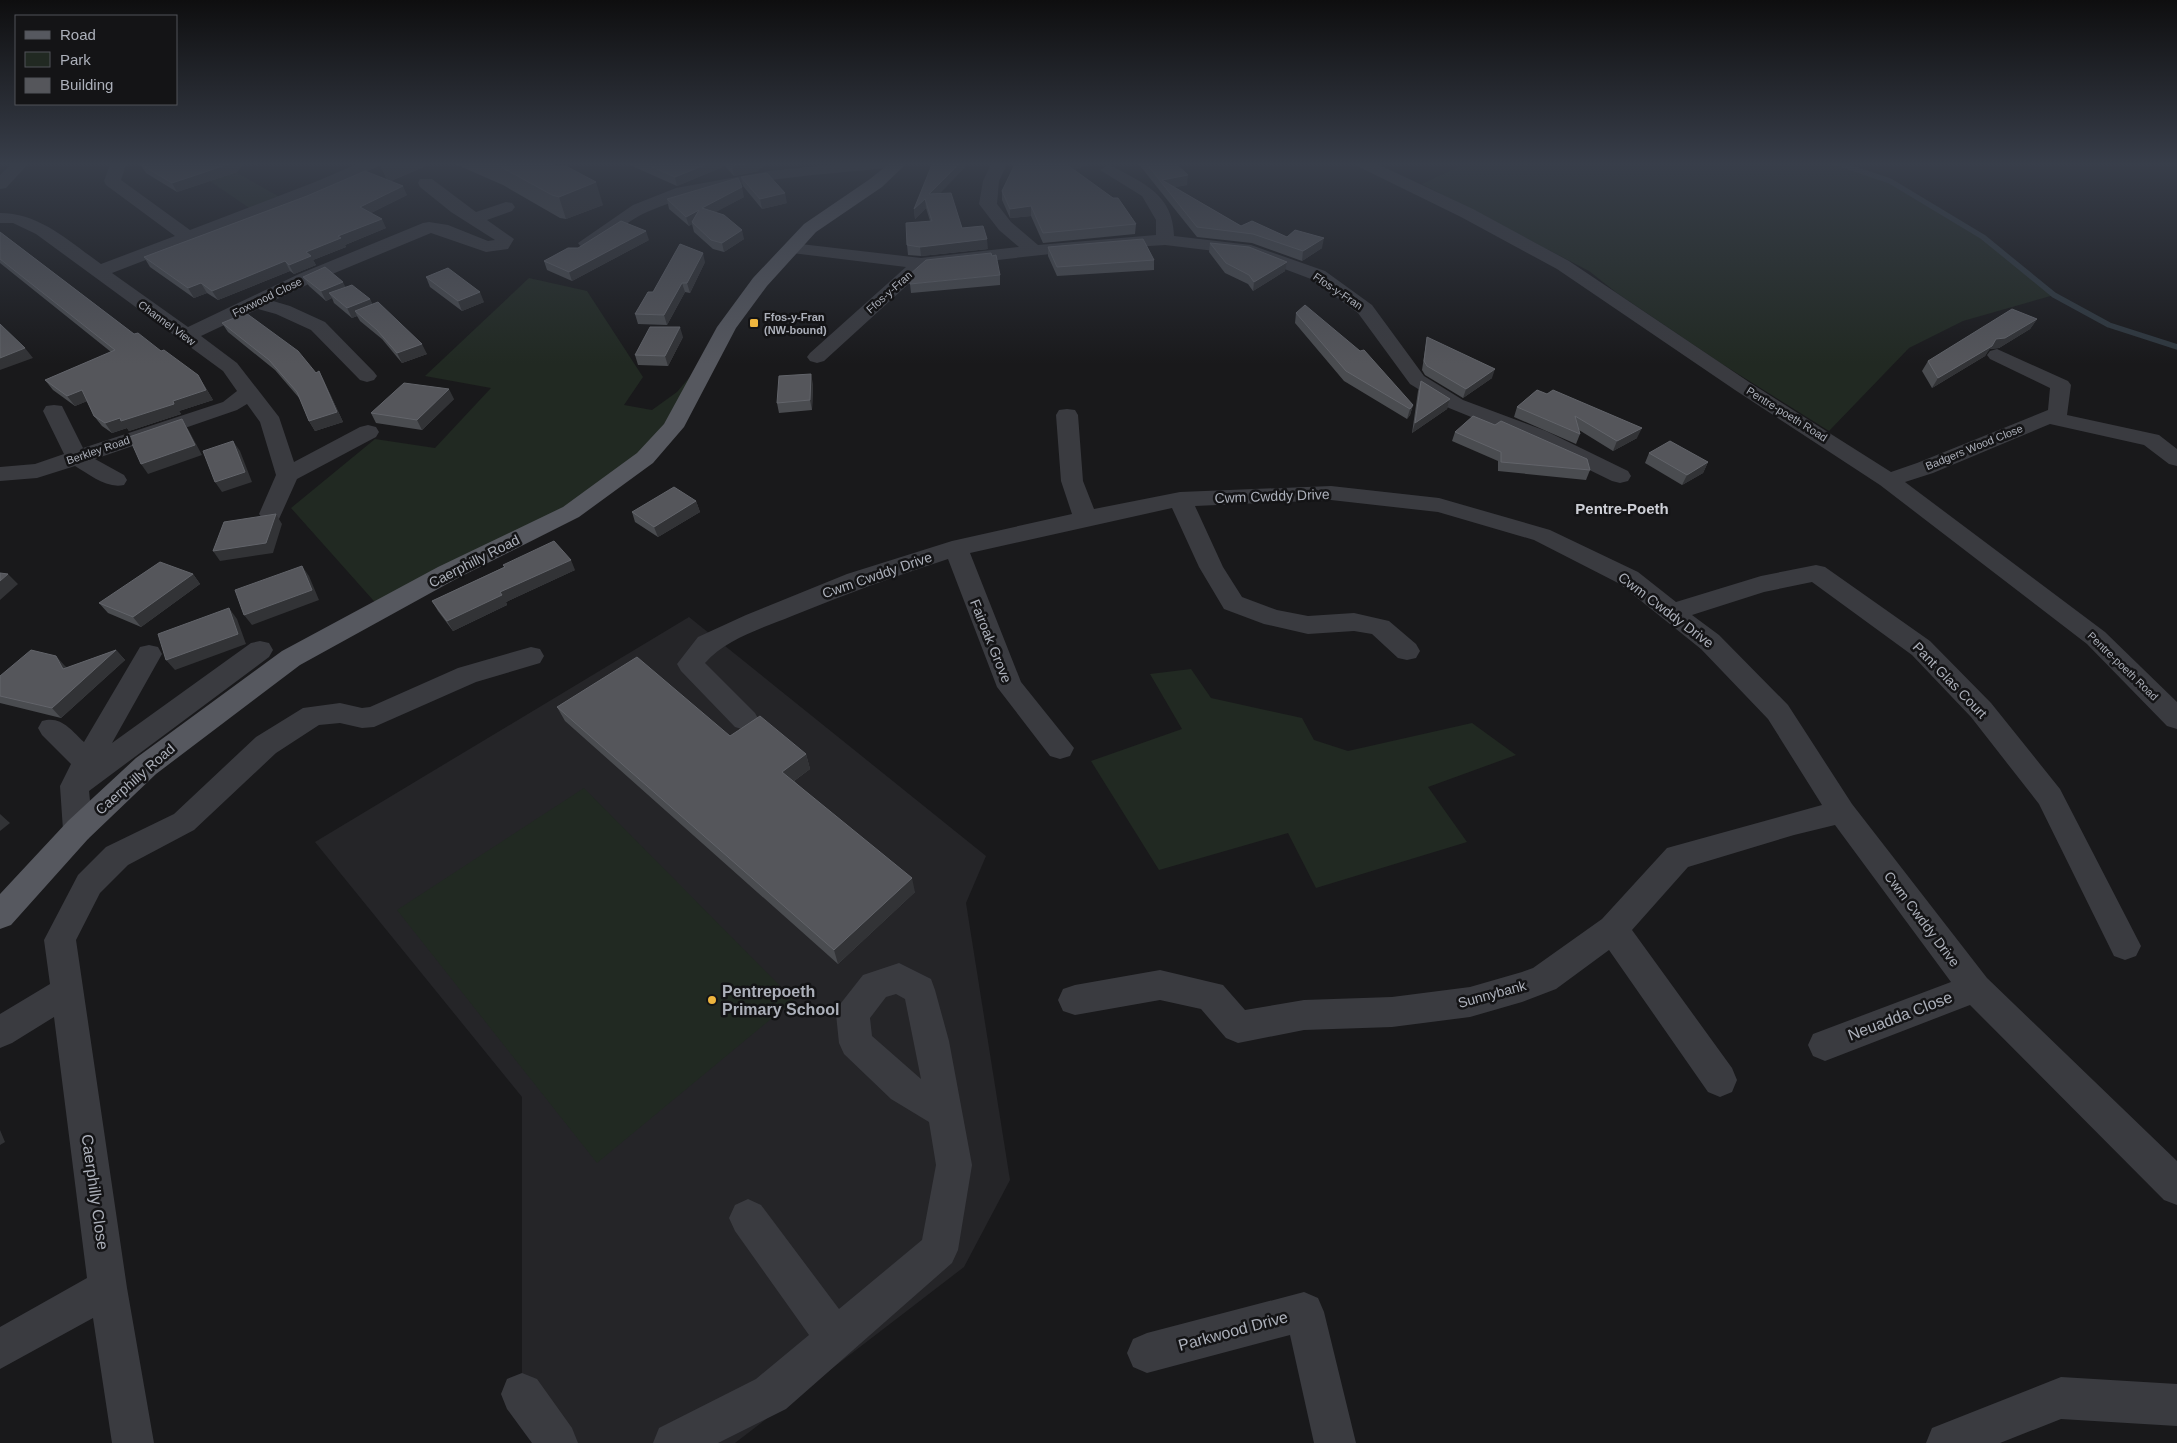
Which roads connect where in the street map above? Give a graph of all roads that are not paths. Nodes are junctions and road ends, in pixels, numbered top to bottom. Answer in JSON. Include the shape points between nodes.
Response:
{"nodes":[{"id":1,"x":41,"y":229,"type":"edge"},
{"id":2,"x":178,"y":229,"type":"edge"},
{"id":3,"x":208,"y":229,"type":"edge"},
{"id":4,"x":422,"y":229,"type":"edge"},
{"id":5,"x":439,"y":229,"type":"edge"},
{"id":6,"x":491,"y":229,"type":"edge"},
{"id":7,"x":608,"y":229,"type":"edge"},
{"id":8,"x":809,"y":229,"type":"edge"},
{"id":9,"x":1009,"y":229,"type":"edge"},
{"id":10,"x":1165,"y":229,"type":"edge"},
{"id":11,"x":1497,"y":229,"type":"edge"},
{"id":12,"x":188,"y":237,"type":"junction"},
{"id":13,"x":1165,"y":240,"type":"junction"},
{"id":14,"x":792,"y":248,"type":"junction"},
{"id":15,"x":1033,"y":250,"type":"junction"},
{"id":16,"x":574,"y":252,"type":"edge"},
{"id":17,"x":920,"y":263,"type":"junction"},
{"id":18,"x":97,"y":272,"type":"junction"},
{"id":19,"x":255,"y":302,"type":"junction"},
{"id":20,"x":186,"y":336,"type":"junction"},
{"id":21,"x":1997,"y":355,"type":"edge"},
{"id":22,"x":817,"y":357,"type":"dead end"},
{"id":23,"x":367,"y":376,"type":"dead end"},
{"id":24,"x":249,"y":392,"type":"junction"},
{"id":25,"x":54,"y":411,"type":"dead end"},
{"id":26,"x":1067,"y":415,"type":"dead end"},
{"id":27,"x":2052,"y":415,"type":"junction"},
{"id":28,"x":368,"y":432,"type":"dead end"},
{"id":29,"x":76,"y":458,"type":"junction"},
{"id":30,"x":2177,"y":459,"type":"edge"},
{"id":31,"x":0,"y":474,"type":"edge"},
{"id":32,"x":287,"y":475,"type":"junction"},
{"id":33,"x":1620,"y":476,"type":"dead end"},
{"id":34,"x":116,"y":480,"type":"dead end"},
{"id":35,"x":1888,"y":480,"type":"junction"},
{"id":36,"x":1180,"y":499,"type":"junction"},
{"id":37,"x":271,"y":514,"type":"edge"},
{"id":38,"x":1085,"y":518,"type":"junction"},
{"id":39,"x":956,"y":548,"type":"junction"},
{"id":40,"x":1672,"y":612,"type":"junction"},
{"id":41,"x":260,"y":650,"type":"dead end"},
{"id":42,"x":1407,"y":651,"type":"dead end"},
{"id":43,"x":149,"y":654,"type":"dead end"},
{"id":44,"x":531,"y":656,"type":"dead end"},
{"id":45,"x":744,"y":720,"type":"dead end"},
{"id":46,"x":2177,"y":720,"type":"edge"},
{"id":47,"x":52,"y":728,"type":"dead end"},
{"id":48,"x":1060,"y":748,"type":"dead end"},
{"id":49,"x":87,"y":762,"type":"junction"},
{"id":50,"x":74,"y":786,"type":"junction"},
{"id":51,"x":1842,"y":812,"type":"junction"},
{"id":52,"x":78,"y":830,"type":"junction"},
{"id":53,"x":0,"y":915,"type":"edge"},
{"id":54,"x":1613,"y":929,"type":"junction"},
{"id":55,"x":2125,"y":946,"type":"dead end"},
{"id":56,"x":1975,"y":988,"type":"junction"},
{"id":57,"x":67,"y":991,"type":"junction"},
{"id":58,"x":1075,"y":1000,"type":"dead end"},
{"id":59,"x":0,"y":1032,"type":"edge"},
{"id":60,"x":1825,"y":1044,"type":"dead end"},
{"id":61,"x":1720,"y":1080,"type":"dead end"},
{"id":62,"x":944,"y":1112,"type":"dead end"},
{"id":63,"x":2174,"y":1175,"type":"edge"},
{"id":64,"x":748,"y":1218,"type":"dead end"},
{"id":65,"x":108,"y":1288,"type":"junction"},
{"id":66,"x":836,"y":1338,"type":"junction"},
{"id":67,"x":0,"y":1348,"type":"edge"},
{"id":68,"x":1147,"y":1353,"type":"dead end"},
{"id":69,"x":522,"y":1394,"type":"dead end"},
{"id":70,"x":2177,"y":1404,"type":"edge"},
{"id":71,"x":133,"y":1443,"type":"edge"},
{"id":72,"x":557,"y":1443,"type":"edge"},
{"id":73,"x":674,"y":1443,"type":"edge"},
{"id":74,"x":1335,"y":1443,"type":"edge"},
{"id":75,"x":1947,"y":1443,"type":"edge"}],
"edges":[{"from":1,"to":18,"type":"street","name":"Channel View"},
{"from":2,"to":12,"type":"street"},
{"from":3,"to":12,"type":"street"},
{"from":4,"to":19,"type":"street","name":"Foxwood Close"},
{"from":5,"to":6,"type":"street","name":"Foxwood Close","via":[[486,247],[502,245],[505,238]]},
{"from":7,"to":16,"type":"street"},
{"from":8,"to":14,"type":"main road","name":"Caerphilly Road"},
{"from":9,"to":15,"type":"street"},
{"from":10,"to":13,"type":"street"},
{"from":11,"to":35,"type":"street","name":"Pentre-poeth Road","via":[[1563,265]]},
{"from":12,"to":18,"type":"street"},
{"from":13,"to":15,"type":"street","name":"Ffos-y-Fran"},
{"from":13,"to":33,"type":"street","name":"Ffos-y-Fran","via":[[1251,250],[1318,275],[1366,309],[1417,380],[1456,404],[1538,436]]},
{"from":14,"to":17,"type":"street","name":"Ffos-y-Fran"},
{"from":14,"to":52,"type":"main road","name":"Caerphilly Road","via":[[760,282],[727,327],[673,427],[645,458],[572,512],[447,573],[291,658],[146,766]]},
{"from":15,"to":17,"type":"street","name":"Ffos-y-Fran"},
{"from":17,"to":22,"type":"street","name":"Ffos-y-Fran"},
{"from":18,"to":20,"type":"street","name":"Channel View"},
{"from":19,"to":20,"type":"street","name":"Foxwood Close"},
{"from":19,"to":23,"type":"street","via":[[318,326]]},
{"from":20,"to":24,"type":"street","name":"Channel View","via":[[230,368]]},
{"from":21,"to":27,"type":"street","via":[[2061,385]]},
{"from":24,"to":29,"type":"street","name":"Berkley Road","via":[[230,406]]},
{"from":24,"to":32,"type":"street","name":"Channel View","via":[[271,422]]},
{"from":25,"to":29,"type":"street"},
{"from":26,"to":38,"type":"street","via":[[1072,481]]},
{"from":27,"to":30,"type":"street","via":[[2151,440]]},
{"from":27,"to":35,"type":"street","name":"Badgers Wood Close"},
{"from":28,"to":32,"type":"street"},
{"from":29,"to":31,"type":"street","name":"Berkley Road","via":[[37,471]]},
{"from":29,"to":34,"type":"street"},
{"from":32,"to":37,"type":"street"},
{"from":35,"to":46,"type":"street","name":"Pentre-poeth Road","via":[[2096,638]]},
{"from":36,"to":38,"type":"street","name":"Cwm Cwddy Drive"},
{"from":36,"to":40,"type":"street","name":"Cwm Cwddy Drive","via":[[1331,493],[1439,505],[1542,535],[1629,578]]},
{"from":36,"to":42,"type":"street","via":[[1211,567],[1233,602],[1274,618],[1308,626],[1354,622],[1380,626]]},
{"from":38,"to":39,"type":"street","name":"Cwm Cwddy Drive"},
{"from":39,"to":45,"type":"street","name":"Cwm Cwddy Drive","via":[[856,580],[707,644],[690,664]]},
{"from":39,"to":48,"type":"street","name":"Fairoak Grove","via":[[1010,687]]},
{"from":40,"to":51,"type":"street","name":"Cwm Cwddy Drive","via":[[1710,642],[1778,712]]},
{"from":40,"to":55,"type":"street","name":"Pant Glas Court","via":[[1761,584],[1816,573],[1921,648],[1981,710],[2050,797]]},
{"from":41,"to":50,"type":"street"},
{"from":43,"to":49,"type":"street"},
{"from":44,"to":57,"type":"street","name":"Caerphilly Close","via":[[467,674],[374,717],[340,713],[313,715],[266,745],[184,822],[117,856],[89,884],[60,940]]},
{"from":47,"to":49,"type":"street"},
{"from":49,"to":50,"type":"street"},
{"from":50,"to":52,"type":"street"},
{"from":51,"to":54,"type":"street","name":"Sunnybank","via":[[1678,857]]},
{"from":51,"to":56,"type":"street","name":"Cwm Cwddy Drive"},
{"from":52,"to":53,"type":"main road","name":"Caerphilly Road"},
{"from":54,"to":58,"type":"street","name":"Sunnybank","via":[[1544,979],[1470,1002],[1392,1012],[1304,1015],[1238,1027],[1211,996],[1160,985]]},
{"from":54,"to":61,"type":"street"},
{"from":56,"to":60,"type":"street","name":"Neuadda Close"},
{"from":56,"to":63,"type":"street","name":"Cwm Cwddy Drive"},
{"from":57,"to":59,"type":"street"},
{"from":57,"to":65,"type":"street","name":"Caerphilly Close"},
{"from":62,"to":66,"type":"street","via":[[954,1165],[939,1250]]},
{"from":64,"to":66,"type":"street"},
{"from":65,"to":67,"type":"street"},
{"from":65,"to":71,"type":"street","name":"Caerphilly Close"},
{"from":66,"to":73,"type":"street","via":[[771,1394]]},
{"from":68,"to":74,"type":"street","name":"Parkwood Drive","via":[[1304,1312]]},
{"from":69,"to":72,"type":"street"},
{"from":70,"to":75,"type":"street","via":[[2061,1398]]}]}
